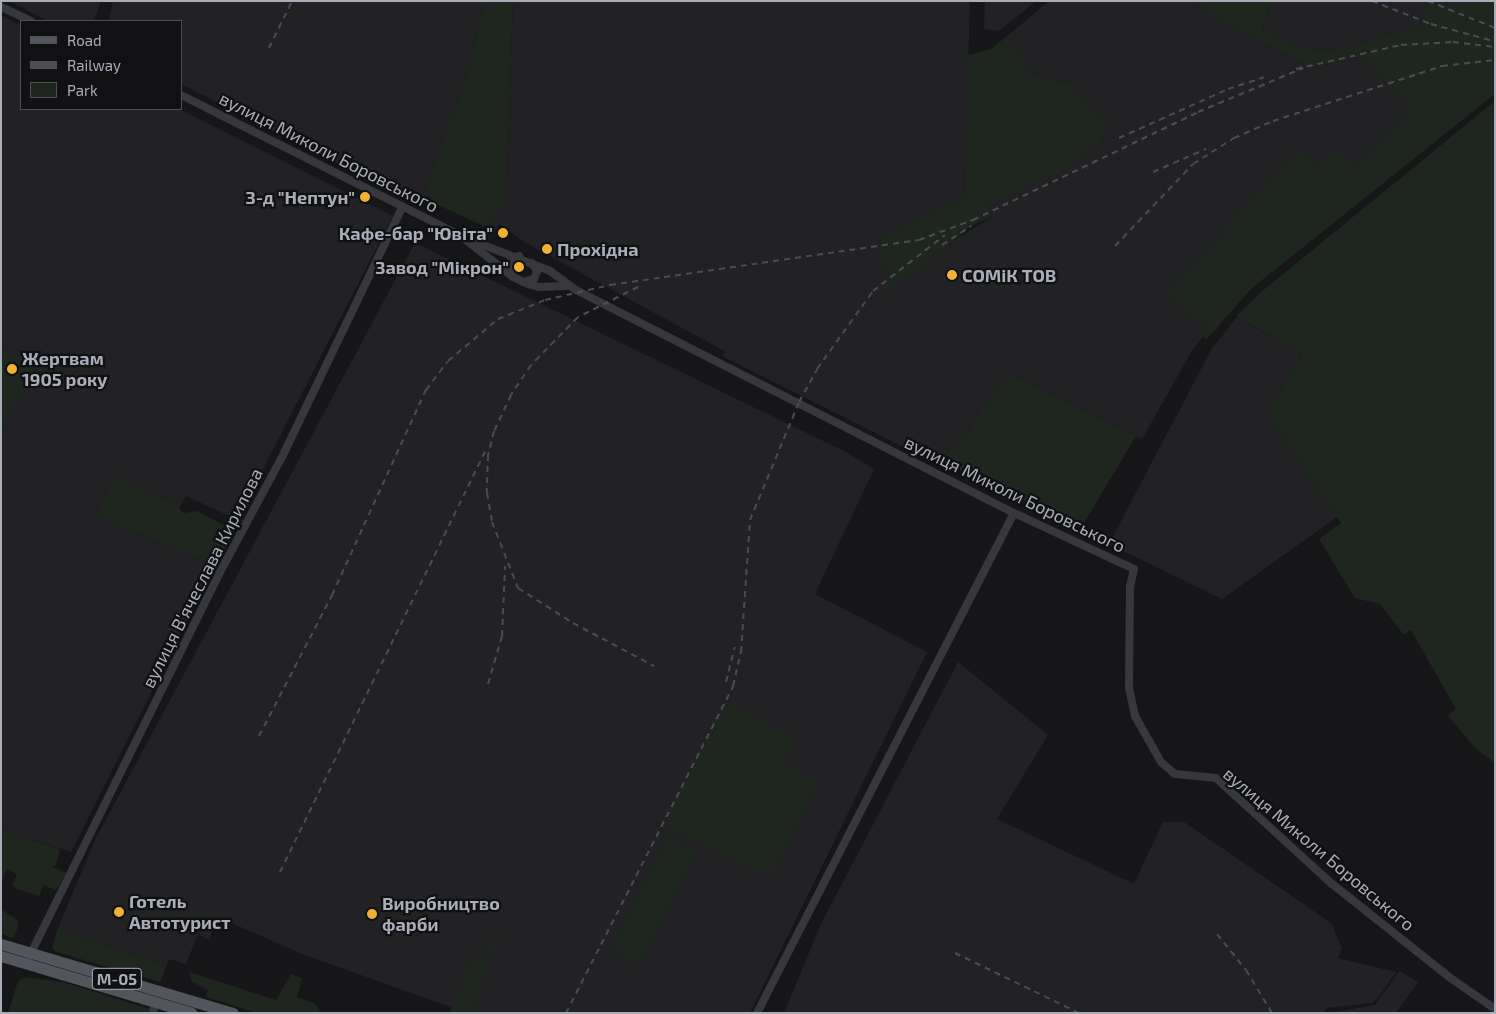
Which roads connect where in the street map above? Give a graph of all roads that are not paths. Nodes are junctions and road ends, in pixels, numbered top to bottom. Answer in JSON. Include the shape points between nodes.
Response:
{"nodes":[{"id":1,"x":1,"y":7,"type":"edge"},
{"id":2,"x":29,"y":20,"type":"edge"},
{"id":3,"x":182,"y":96,"type":"edge"},
{"id":4,"x":403,"y":206,"type":"junction"},
{"id":5,"x":463,"y":237,"type":"junction"},
{"id":6,"x":519,"y":256,"type":"junction"},
{"id":7,"x":532,"y":263,"type":"junction"},
{"id":8,"x":512,"y":277,"type":"junction"},
{"id":9,"x":523,"y":282,"type":"junction"},
{"id":10,"x":568,"y":286,"type":"junction"},
{"id":11,"x":1014,"y":513,"type":"junction"},
{"id":12,"x":1,"y":944,"type":"edge"},
{"id":13,"x":1,"y":956,"type":"edge"},
{"id":14,"x":28,"y":958,"type":"junction"},
{"id":15,"x":154,"y":1007,"type":"edge"},
{"id":16,"x":1495,"y":1009,"type":"edge"},
{"id":17,"x":192,"y":1013,"type":"edge"},
{"id":18,"x":233,"y":1013,"type":"edge"},
{"id":19,"x":757,"y":1013,"type":"edge"}],
"edges":[{"from":1,"to":2,"type":"street"},
{"from":3,"to":4,"type":"street","name":"вулиця Миколи Боровського"},
{"from":4,"to":5,"type":"street","name":"вулиця Миколи Боровського"},
{"from":4,"to":14,"type":"street","name":"вулиця Вʼячеслава Кирилова","via":[[283,455],[219,574]]},
{"from":5,"to":6,"type":"street","name":"вулиця Миколи Боровського"},
{"from":5,"to":8,"type":"street","name":"вулиця Миколи Боровського"},
{"from":6,"to":7,"type":"street","name":"вулиця Миколи Боровського"},
{"from":6,"to":8,"type":"street","via":[[511,260]]},
{"from":7,"to":9,"type":"street","via":[[537,271],[534,279]]},
{"from":7,"to":10,"type":"street","name":"вулиця Миколи Боровського","via":[[550,271]]},
{"from":8,"to":9,"type":"street","name":"вулиця Миколи Боровського"},
{"from":9,"to":10,"type":"street","name":"вулиця Миколи Боровського","via":[[539,288]]},
{"from":10,"to":11,"type":"street","name":"вулиця Миколи Боровського"},
{"from":11,"to":16,"type":"street","name":"вулиця Миколи Боровського","via":[[1134,569],[1130,586],[1129,688],[1135,716],[1161,762],[1176,774],[1216,778],[1331,883],[1449,977]]},
{"from":11,"to":19,"type":"street"},
{"from":12,"to":14,"type":"main road","number":"М-05"},
{"from":13,"to":14,"type":"main road","number":"М-05"},
{"from":14,"to":15,"type":"main road","number":"М-05"},
{"from":14,"to":18,"type":"main road","number":"М-05"},
{"from":15,"to":17,"type":"main road","number":"М-05"}]}
